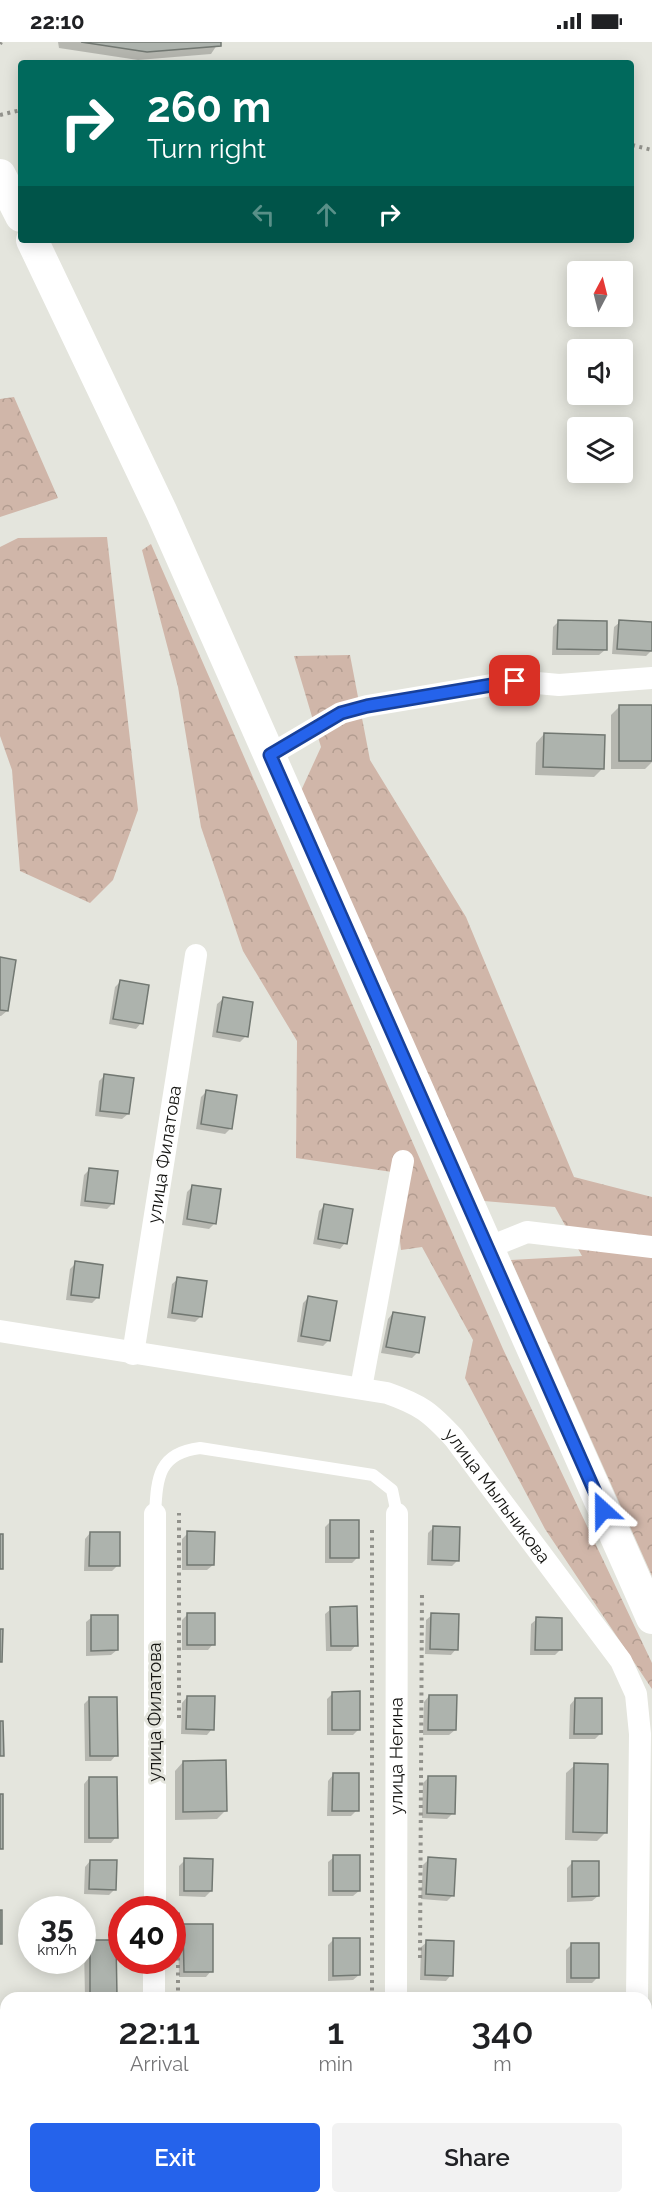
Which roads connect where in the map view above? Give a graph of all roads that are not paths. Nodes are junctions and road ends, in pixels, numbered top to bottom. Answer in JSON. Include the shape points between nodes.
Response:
{"nodes":[{"id":1,"x":0,"y":175,"type":"edge"},
{"id":2,"x":18,"y":210,"type":"edge"},
{"id":3,"x":33,"y":243,"type":"edge"},
{"id":4,"x":652,"y":678,"type":"edge"},
{"id":5,"x":270,"y":755,"type":"junction"},
{"id":6,"x":196,"y":955,"type":"dead end"},
{"id":7,"x":403,"y":1161,"type":"dead end"},
{"id":8,"x":652,"y":1246,"type":"edge"},
{"id":9,"x":487,"y":1248,"type":"junction"},
{"id":10,"x":0,"y":1331,"type":"edge"},
{"id":11,"x":133,"y":1354,"type":"junction"},
{"id":12,"x":362,"y":1388,"type":"junction"},
{"id":13,"x":155,"y":1514,"type":"joint"},
{"id":14,"x":397,"y":1515,"type":"joint"},
{"id":15,"x":652,"y":1618,"type":"edge"},
{"id":16,"x":154,"y":1896,"type":"edge"},
{"id":17,"x":154,"y":1974,"type":"edge"},
{"id":18,"x":154,"y":1992,"type":"edge"},
{"id":19,"x":396,"y":1992,"type":"edge"},
{"id":20,"x":637,"y":1992,"type":"edge"}],
"edges":[{"from":1,"to":2,"type":"street"},
{"from":3,"to":5,"type":"street","via":[[162,513]]},
{"from":4,"to":5,"type":"street","via":[[559,685],[515,681],[367,706],[341,713]]},
{"from":5,"to":9,"type":"street"},
{"from":6,"to":11,"type":"street","name":"улица Филатова"},
{"from":7,"to":12,"type":"street"},
{"from":8,"to":9,"type":"street","via":[[527,1232]]},
{"from":9,"to":15,"type":"street"},
{"from":10,"to":11,"type":"street","name":"улица Мыльникова"},
{"from":11,"to":12,"type":"street","name":"улица Мыльникова"},
{"from":12,"to":20,"type":"street","name":"улица Мыльникова","via":[[416,1404],[454,1438],[625,1669],[636,1694],[640,1734]]},
{"from":13,"to":14,"type":"lane","via":[[162,1468],[186,1450],[200,1448],[373,1476],[393,1490]]},
{"from":13,"to":16,"type":"street","name":"улица Филатова"},
{"from":14,"to":19,"type":"street","name":"улица Негина"},
{"from":17,"to":18,"type":"street"}]}
